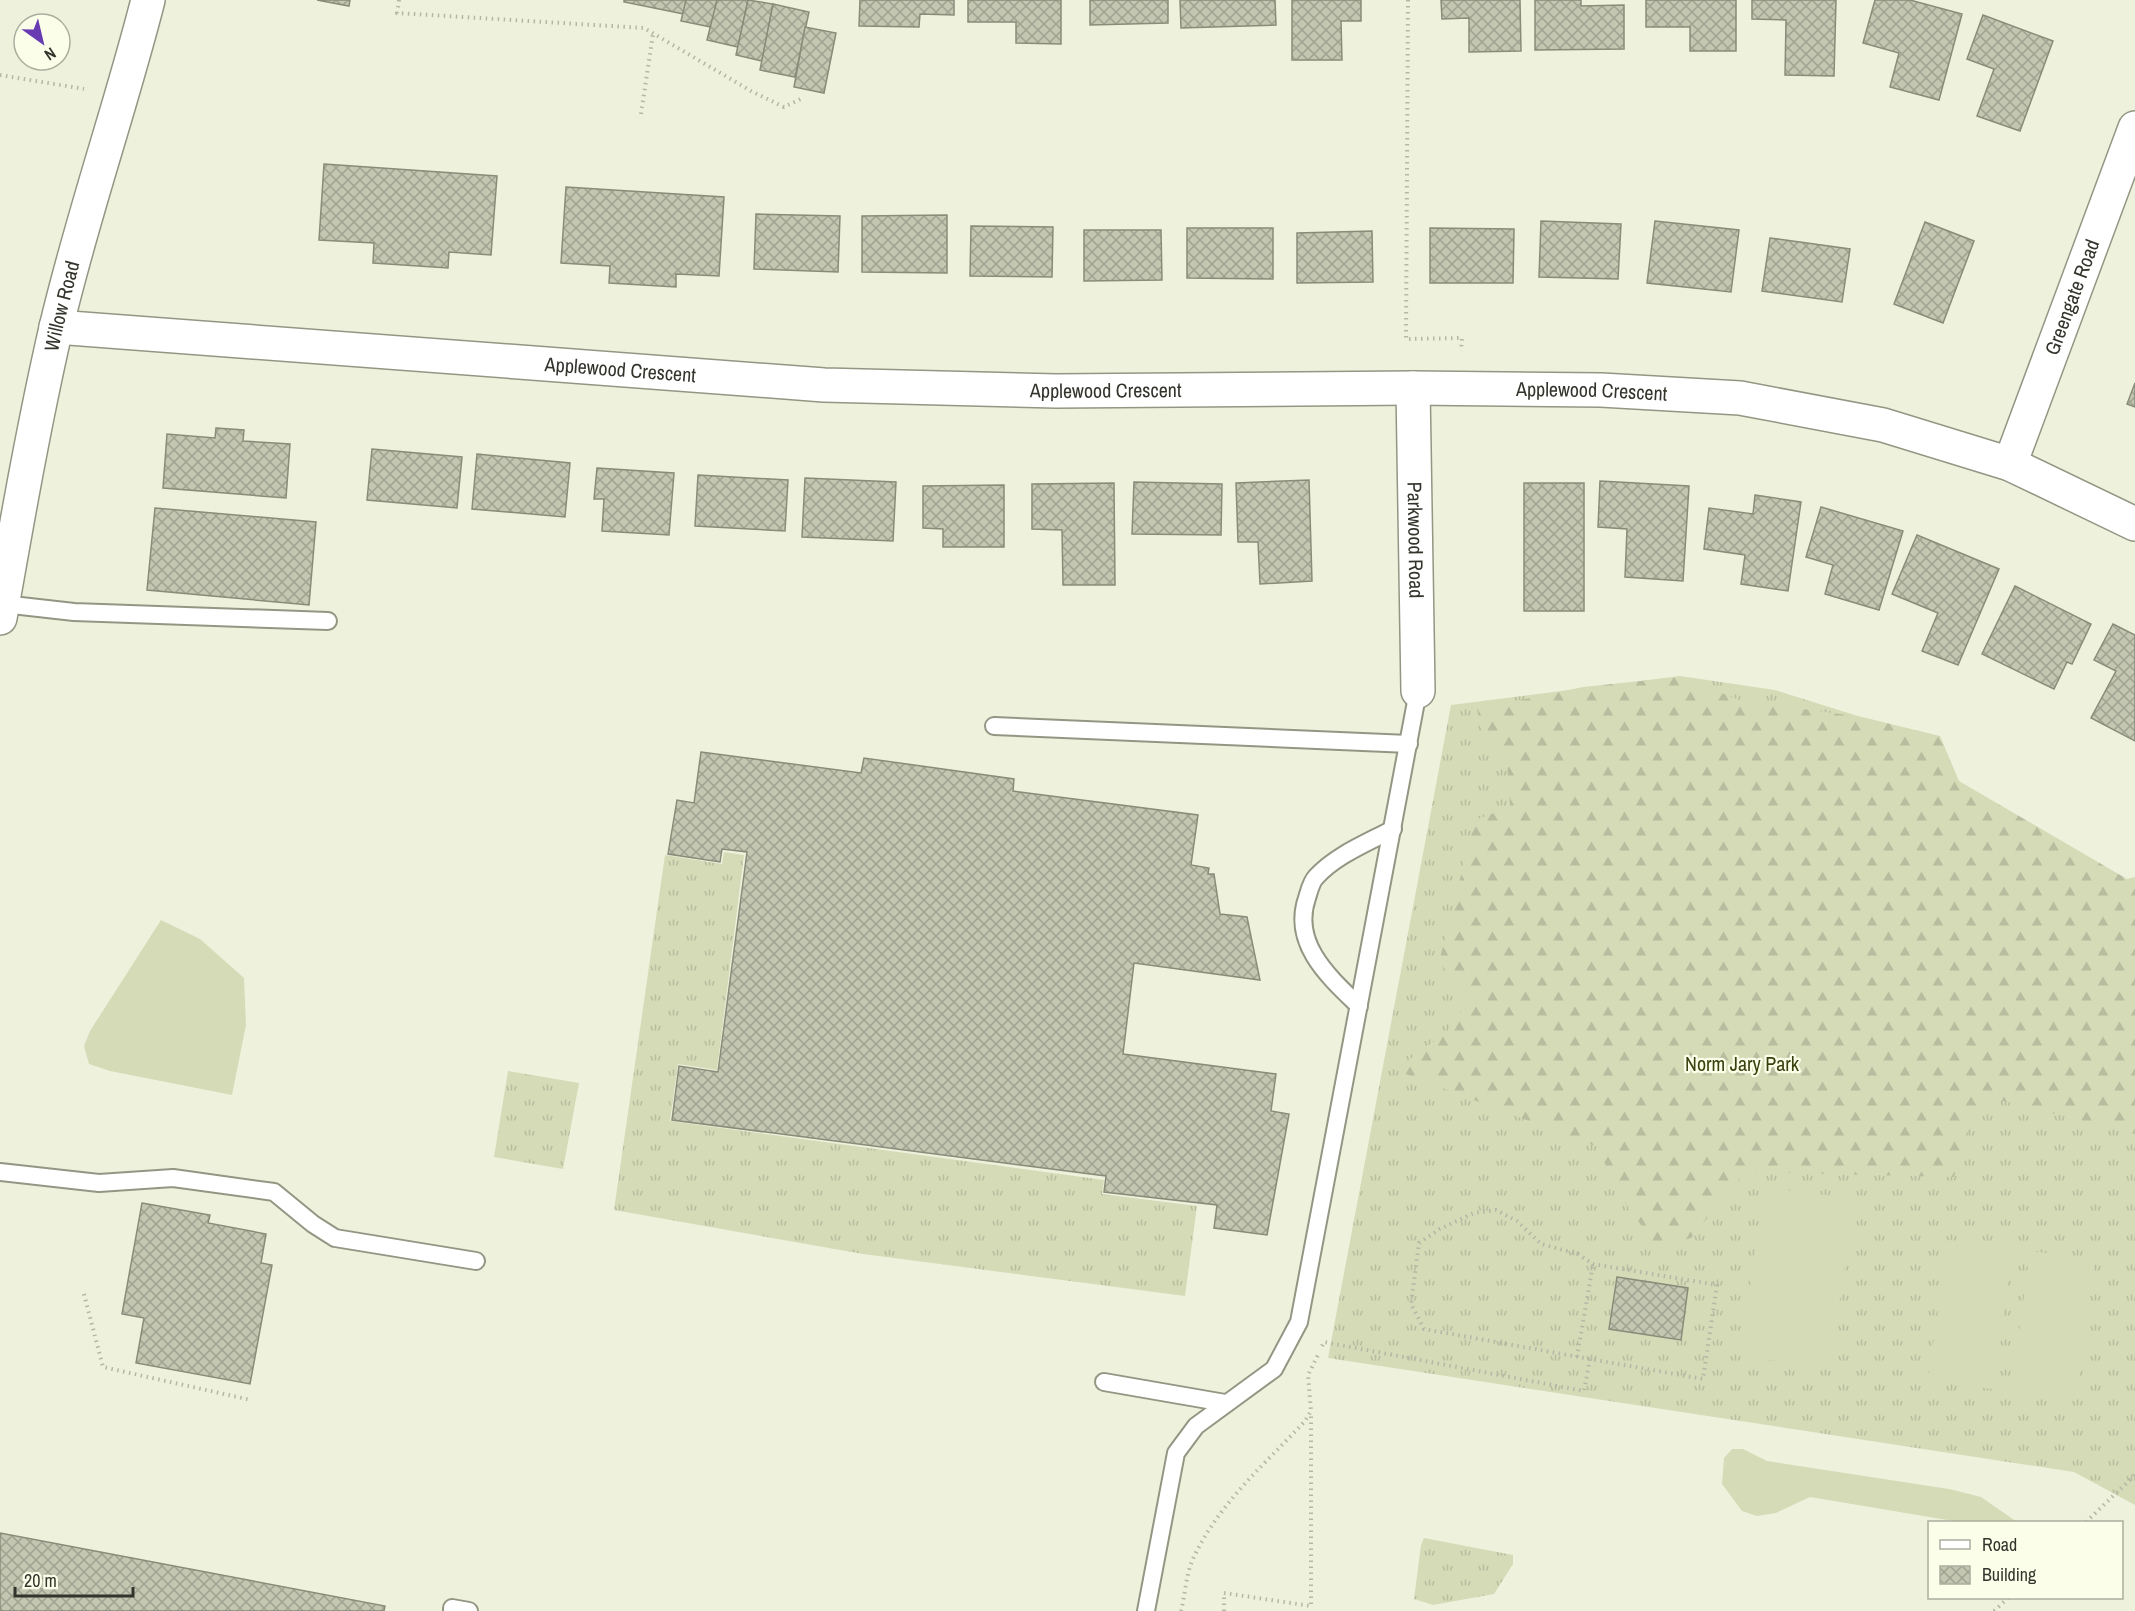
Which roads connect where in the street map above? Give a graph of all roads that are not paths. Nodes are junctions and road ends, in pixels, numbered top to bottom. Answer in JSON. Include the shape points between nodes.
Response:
{"nodes":[{"id":1,"x":148,"y":0,"type":"edge"},
{"id":2,"x":2135,"y":128,"type":"edge"},
{"id":3,"x":56,"y":327,"type":"junction"},
{"id":4,"x":1413,"y":388,"type":"junction"},
{"id":5,"x":2010,"y":464,"type":"junction"},
{"id":6,"x":2135,"y":524,"type":"edge"},
{"id":7,"x":1,"y":611,"type":"edge"},
{"id":8,"x":328,"y":621,"type":"dead end"},
{"id":9,"x":1418,"y":692,"type":"joint"},
{"id":10,"x":994,"y":726,"type":"dead end"},
{"id":11,"x":1409,"y":744,"type":"junction"},
{"id":12,"x":1393,"y":829,"type":"junction"},
{"id":13,"x":1359,"y":1006,"type":"junction"},
{"id":14,"x":0,"y":1172,"type":"edge"},
{"id":15,"x":476,"y":1261,"type":"dead end"},
{"id":16,"x":1104,"y":1382,"type":"dead end"},
{"id":17,"x":1225,"y":1403,"type":"junction"},
{"id":18,"x":452,"y":1611,"type":"edge"},
{"id":19,"x":469,"y":1611,"type":"edge"},
{"id":20,"x":1146,"y":1611,"type":"edge"}],
"edges":[{"from":1,"to":3,"type":"street","name":"Willow Road"},
{"from":2,"to":5,"type":"street","name":"Greengate Road"},
{"from":3,"to":4,"type":"street","name":"Applewood Crescent","via":[[824,385],[1056,391]]},
{"from":3,"to":7,"type":"street","name":"Willow Road"},
{"from":4,"to":5,"type":"street","name":"Applewood Crescent","via":[[1601,390],[1740,398],[1883,425]]},
{"from":4,"to":9,"type":"street","name":"Parkwood Road"},
{"from":5,"to":6,"type":"street","name":"Applewood Crescent"},
{"from":7,"to":8,"type":"lane"},
{"from":9,"to":11,"type":"lane"},
{"from":10,"to":11,"type":"lane"},
{"from":11,"to":12,"type":"lane"},
{"from":12,"to":13,"type":"lane"},
{"from":12,"to":13,"type":"lane","via":[[1346,854],[1314,879],[1303,911],[1307,940],[1320,968]]},
{"from":13,"to":17,"type":"lane","via":[[1299,1322],[1274,1369]]},
{"from":14,"to":15,"type":"lane","via":[[99,1183],[173,1178],[274,1192],[335,1238]]},
{"from":16,"to":17,"type":"lane"},
{"from":17,"to":20,"type":"lane","via":[[1196,1426],[1176,1452]]},
{"from":18,"to":19,"type":"lane"}]}
